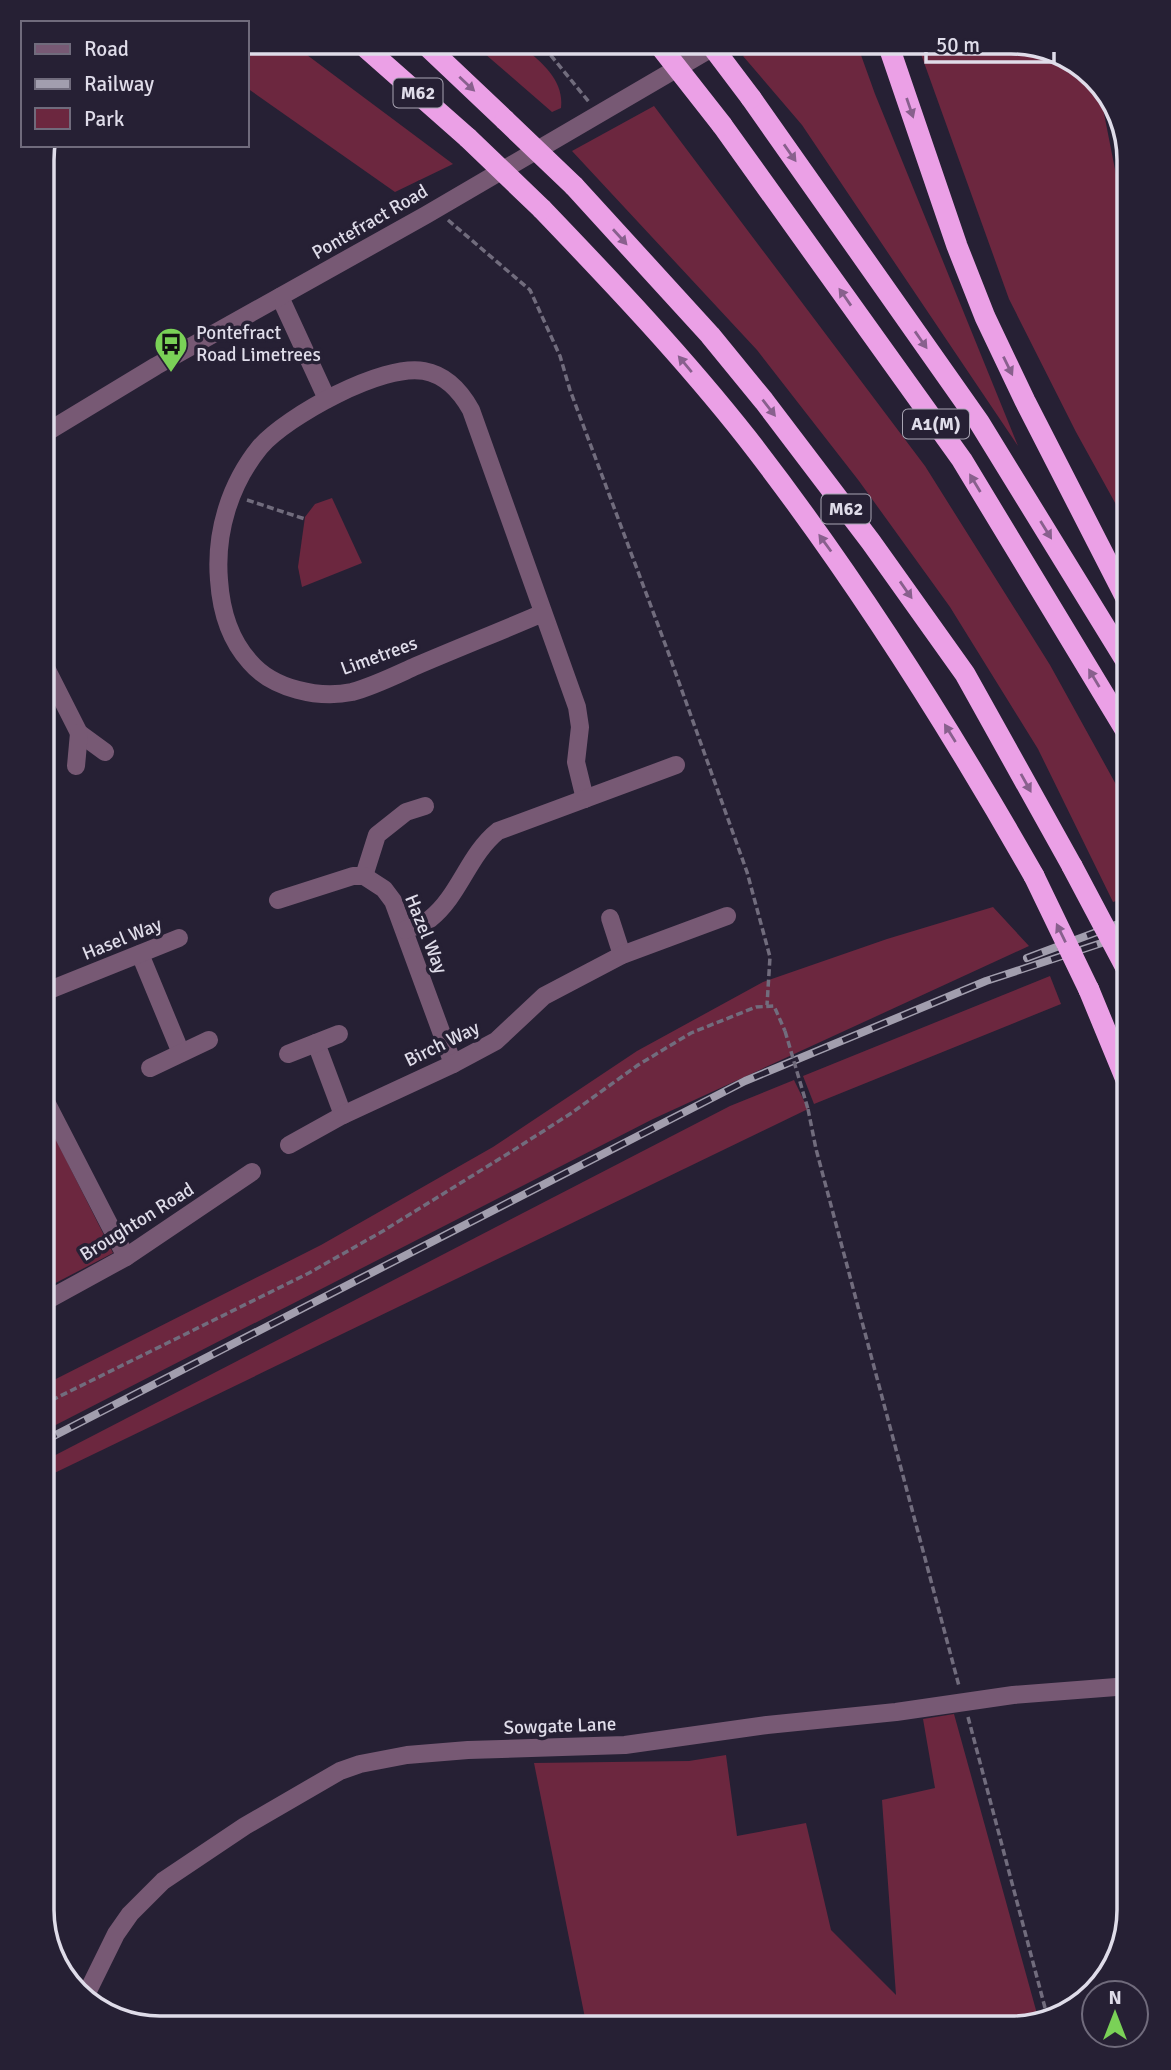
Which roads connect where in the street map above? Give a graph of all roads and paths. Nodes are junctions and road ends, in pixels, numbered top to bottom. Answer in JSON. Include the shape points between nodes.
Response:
{"nodes":[{"id":1,"x":373,"y":54,"type":"edge"},
{"id":2,"x":435,"y":54,"type":"edge"},
{"id":3,"x":550,"y":54,"type":"edge"},
{"id":4,"x":666,"y":54,"type":"edge"},
{"id":5,"x":701,"y":54,"type":"edge"},
{"id":6,"x":717,"y":54,"type":"edge"},
{"id":7,"x":891,"y":54,"type":"edge"},
{"id":8,"x":598,"y":114,"type":"junction"},
{"id":9,"x":437,"y":209,"type":"junction"},
{"id":10,"x":280,"y":297,"type":"junction"},
{"id":11,"x":327,"y":399,"type":"junction"},
{"id":12,"x":54,"y":428,"type":"edge"},
{"id":13,"x":232,"y":495,"type":"junction"},
{"id":14,"x":305,"y":519,"type":"dead end"},
{"id":15,"x":1117,"y":580,"type":"edge"},
{"id":16,"x":543,"y":613,"type":"junction"},
{"id":17,"x":1117,"y":646,"type":"edge"},
{"id":18,"x":54,"y":684,"type":"edge"},
{"id":19,"x":1117,"y":716,"type":"edge"},
{"id":20,"x":79,"y":733,"type":"junction"},
{"id":21,"x":105,"y":752,"type":"dead end"},
{"id":22,"x":676,"y":765,"type":"dead end"},
{"id":23,"x":76,"y":766,"type":"dead end"},
{"id":24,"x":585,"y":799,"type":"junction"},
{"id":25,"x":425,"y":806,"type":"dead end"},
{"id":26,"x":364,"y":876,"type":"junction"},
{"id":27,"x":278,"y":900,"type":"dead end"},
{"id":28,"x":727,"y":916,"type":"dead end"},
{"id":29,"x":610,"y":918,"type":"dead end"},
{"id":30,"x":405,"y":930,"type":"junction"},
{"id":31,"x":179,"y":938,"type":"dead end"},
{"id":32,"x":1117,"y":952,"type":"edge"},
{"id":33,"x":139,"y":954,"type":"junction"},
{"id":34,"x":622,"y":956,"type":"junction"},
{"id":35,"x":54,"y":988,"type":"edge"},
{"id":36,"x":767,"y":1005,"type":"junction"},
{"id":37,"x":340,"y":1034,"type":"dead end"},
{"id":38,"x":209,"y":1040,"type":"dead end"},
{"id":39,"x":316,"y":1044,"type":"junction"},
{"id":40,"x":181,"y":1053,"type":"junction"},
{"id":41,"x":288,"y":1054,"type":"dead end"},
{"id":42,"x":1117,"y":1058,"type":"edge"},
{"id":43,"x":453,"y":1064,"type":"junction"},
{"id":44,"x":150,"y":1068,"type":"dead end"},
{"id":45,"x":343,"y":1115,"type":"junction"},
{"id":46,"x":54,"y":1117,"type":"edge"},
{"id":47,"x":289,"y":1146,"type":"dead end"},
{"id":48,"x":252,"y":1172,"type":"dead end"},
{"id":49,"x":126,"y":1257,"type":"junction"},
{"id":50,"x":54,"y":1296,"type":"edge"},
{"id":51,"x":54,"y":1399,"type":"edge"},
{"id":52,"x":1117,"y":1687,"type":"edge"},
{"id":53,"x":963,"y":1701,"type":"junction"},
{"id":54,"x":89,"y":1988,"type":"edge"},
{"id":55,"x":1045,"y":2009,"type":"edge"}],
"edges":[{"from":42,"to":1,"type":"highway","number":"M62","one_way":true,"bridge":true,"via":[[1034,876],[968,761],[827,545],[678,355],[542,209]]},
{"from":2,"to":32,"type":"highway","number":"M62","one_way":true,"bridge":true,"via":[[574,186],[764,401],[965,674]]},
{"from":3,"to":8,"type":"path"},
{"from":19,"to":4,"type":"highway","number":"A1(M)","one_way":true,"bridge":true,"via":[[961,460]]},
{"from":5,"to":8,"type":"street","name":"Pontefract Road"},
{"from":6,"to":17,"type":"highway","number":"A1(M)","one_way":true,"bridge":true,"via":[[979,422]]},
{"from":7,"to":15,"type":"highway","one_way":true,"via":[[985,317]]},
{"from":8,"to":9,"type":"street","name":"Pontefract Road"},
{"from":9,"to":10,"type":"street","name":"Pontefract Road"},
{"from":9,"to":36,"type":"path","via":[[530,290],[560,356],[747,872],[770,957]]},
{"from":10,"to":11,"type":"street"},
{"from":10,"to":12,"type":"street","name":"Pontefract Road"},
{"from":11,"to":13,"type":"street","name":"Limetrees","via":[[298,414],[270,438],[249,463]]},
{"from":11,"to":16,"type":"street","name":"Limetrees","via":[[408,370],[426,371],[462,393]]},
{"from":13,"to":14,"type":"path"},
{"from":13,"to":16,"type":"street","name":"Limetrees","via":[[217,556],[225,616],[240,651],[254,667],[286,686],[312,693],[351,692]]},
{"from":16,"to":24,"type":"street","name":"Limetrees","via":[[577,707],[576,762]]},
{"from":18,"to":20,"type":"street"},
{"from":20,"to":21,"type":"street"},
{"from":20,"to":23,"type":"street"},
{"from":22,"to":24,"type":"street"},
{"from":24,"to":30,"type":"street","via":[[498,831],[483,843],[447,902],[429,920]]},
{"from":25,"to":26,"type":"street","via":[[405,812],[377,835]]},
{"from":26,"to":27,"type":"street"},
{"from":26,"to":30,"type":"street","name":"Hazel Way","via":[[393,901]]},
{"from":28,"to":34,"type":"street","name":"Birch Way"},
{"from":29,"to":34,"type":"street"},
{"from":30,"to":43,"type":"street","name":"Hazel Way"},
{"from":31,"to":33,"type":"street","name":"Hasel Way"},
{"from":33,"to":35,"type":"street","name":"Hasel Way"},
{"from":33,"to":40,"type":"street"},
{"from":34,"to":43,"type":"street","name":"Birch Way","via":[[544,996],[496,1041]]},
{"from":36,"to":51,"type":"path","via":[[691,1033],[509,1153],[309,1273]]},
{"from":36,"to":53,"type":"path","bridge":true,"via":[[774,1006],[785,1031],[808,1109]]},
{"from":37,"to":39,"type":"street"},
{"from":38,"to":40,"type":"street"},
{"from":39,"to":41,"type":"street"},
{"from":39,"to":45,"type":"street"},
{"from":40,"to":44,"type":"street"},
{"from":43,"to":45,"type":"street","name":"Birch Way"},
{"from":45,"to":47,"type":"street","name":"Birch Way"},
{"from":46,"to":49,"type":"street"},
{"from":48,"to":49,"type":"street","name":"Broughton Road"},
{"from":49,"to":50,"type":"street","name":"Broughton Road"},
{"from":52,"to":53,"type":"street","name":"Sowgate Lane"},
{"from":53,"to":54,"type":"street","name":"Sowgate Lane","via":[[625,1745],[407,1755],[340,1770],[163,1881],[116,1934]]},
{"from":53,"to":55,"type":"path"}]}
